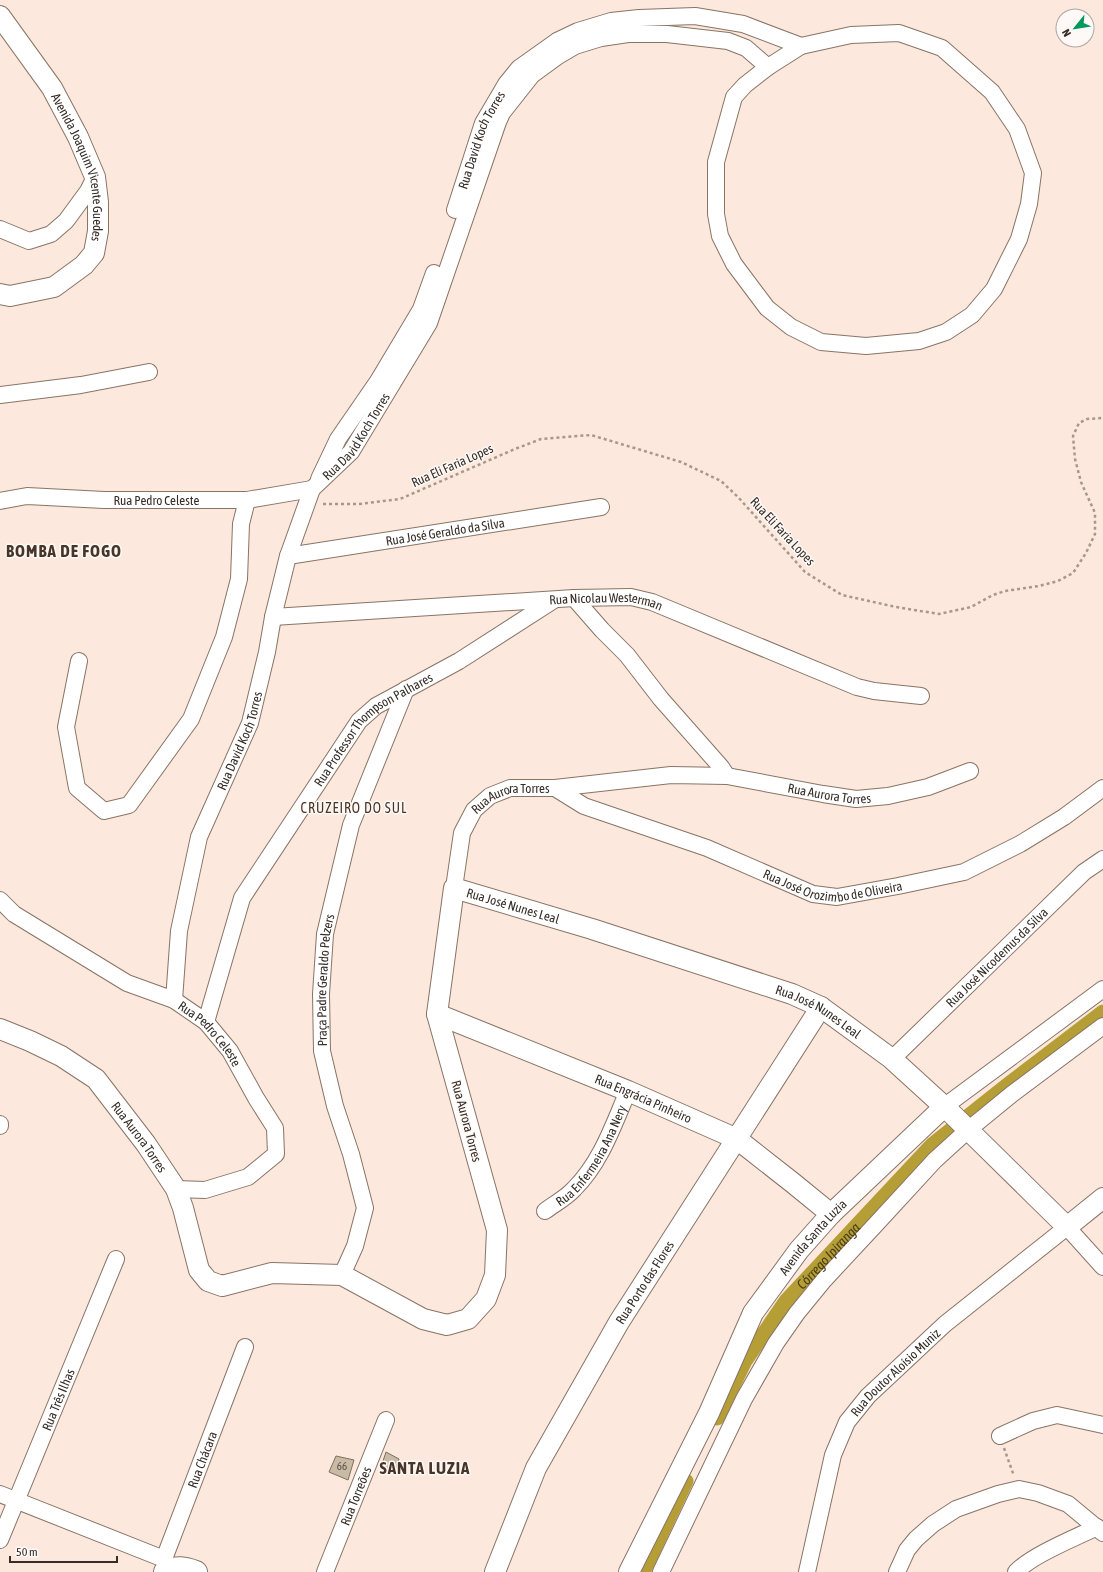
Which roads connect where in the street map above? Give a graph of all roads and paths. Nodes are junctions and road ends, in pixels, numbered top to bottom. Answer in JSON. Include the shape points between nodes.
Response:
{"nodes":[{"id":1,"x":0,"y":16,"type":"edge"},
{"id":2,"x":801,"y":46,"type":"junction"},
{"id":3,"x":768,"y":66,"type":"junction"},
{"id":4,"x":94,"y":177,"type":"junction"},
{"id":5,"x":0,"y":229,"type":"edge"},
{"id":6,"x":0,"y":294,"type":"edge"},
{"id":7,"x":149,"y":372,"type":"dead end"},
{"id":8,"x":0,"y":395,"type":"edge"},
{"id":9,"x":1103,"y":418,"type":"edge"},
{"id":10,"x":312,"y":492,"type":"junction"},
{"id":11,"x":247,"y":500,"type":"junction"},
{"id":12,"x":0,"y":501,"type":"edge"},
{"id":13,"x":601,"y":507,"type":"dead end"},
{"id":14,"x":288,"y":556,"type":"junction"},
{"id":15,"x":574,"y":598,"type":"junction"},
{"id":16,"x":555,"y":600,"type":"junction"},
{"id":17,"x":273,"y":617,"type":"junction"},
{"id":18,"x":79,"y":661,"type":"dead end"},
{"id":19,"x":406,"y":689,"type":"junction"},
{"id":20,"x":921,"y":696,"type":"dead end"},
{"id":21,"x":970,"y":771,"type":"dead end"},
{"id":22,"x":727,"y":776,"type":"junction"},
{"id":23,"x":555,"y":788,"type":"junction"},
{"id":24,"x":1103,"y":788,"type":"edge"},
{"id":25,"x":1103,"y":859,"type":"edge"},
{"id":26,"x":454,"y":888,"type":"junction"},
{"id":27,"x":0,"y":900,"type":"edge"},
{"id":28,"x":1103,"y":989,"type":"edge"},
{"id":29,"x":174,"y":1000,"type":"junction"},
{"id":30,"x":821,"y":1008,"type":"junction"},
{"id":31,"x":437,"y":1014,"type":"junction"},
{"id":32,"x":206,"y":1022,"type":"junction"},
{"id":33,"x":1103,"y":1026,"type":"edge"},
{"id":34,"x":0,"y":1029,"type":"edge"},
{"id":35,"x":892,"y":1059,"type":"junction"},
{"id":36,"x":628,"y":1091,"type":"junction"},
{"id":37,"x":956,"y":1117,"type":"junction"},
{"id":38,"x":737,"y":1139,"type":"junction"},
{"id":39,"x":176,"y":1189,"type":"junction"},
{"id":40,"x":1103,"y":1198,"type":"edge"},
{"id":41,"x":544,"y":1211,"type":"dead end"},
{"id":42,"x":831,"y":1214,"type":"junction"},
{"id":43,"x":1067,"y":1227,"type":"junction"},
{"id":44,"x":116,"y":1259,"type":"dead end"},
{"id":45,"x":1103,"y":1267,"type":"edge"},
{"id":46,"x":342,"y":1275,"type":"junction"},
{"id":47,"x":245,"y":1347,"type":"dead end"},
{"id":48,"x":386,"y":1420,"type":"dead end"},
{"id":49,"x":1103,"y":1425,"type":"edge"},
{"id":50,"x":1000,"y":1436,"type":"joint"},
{"id":51,"x":1019,"y":1489,"type":"junction"},
{"id":52,"x":0,"y":1494,"type":"edge"},
{"id":53,"x":17,"y":1500,"type":"junction"},
{"id":54,"x":1100,"y":1530,"type":"edge"},
{"id":55,"x":0,"y":1540,"type":"edge"},
{"id":56,"x":174,"y":1569,"type":"edge"},
{"id":57,"x":325,"y":1572,"type":"edge"},
{"id":58,"x":495,"y":1572,"type":"edge"},
{"id":59,"x":629,"y":1572,"type":"edge"},
{"id":60,"x":661,"y":1572,"type":"edge"},
{"id":61,"x":807,"y":1572,"type":"edge"},
{"id":62,"x":897,"y":1572,"type":"edge"},
{"id":63,"x":1016,"y":1572,"type":"edge"}],
"edges":[{"from":1,"to":4,"type":"street","name":"Avenida Joaquim Vicente Guedes","via":[[52,88],[78,136]]},
{"from":2,"to":3,"type":"street"},
{"from":2,"to":3,"type":"street","via":[[851,35],[900,33],[942,48],[992,92],[1017,129],[1033,173],[1030,204],[1019,239],[994,290],[972,315],[946,332],[919,341],[866,346],[821,342],[791,327],[767,308],[734,264],[720,236],[716,214],[716,162],[734,97],[745,84]]},
{"from":2,"to":10,"type":"street","name":"Rua David Koch Torres","via":[[736,22],[695,16],[610,20],[557,41],[519,68],[506,84],[483,123],[421,309],[378,381],[338,439]]},
{"from":3,"to":10,"type":"street","name":"Rua David Koch Torres","via":[[746,48],[728,41],[667,34],[628,34],[601,38],[575,46],[532,75],[502,113],[498,122],[429,323],[351,452]]},
{"from":4,"to":5,"type":"street","via":[[88,191],[66,221],[51,234],[29,241]]},
{"from":4,"to":6,"type":"street","name":"Avenida Joaquim Vicente Guedes","via":[[98,202],[98,231],[94,252],[84,265],[54,287],[10,296]]},
{"from":7,"to":8,"type":"street","via":[[81,385]]},
{"from":9,"to":10,"type":"path","name":"Rua Eli Faria Lopes","via":[[1087,419],[1078,423],[1073,436],[1075,459],[1095,513],[1095,534],[1073,573],[1058,581],[1006,591],[971,607],[938,614],[842,595],[805,572],[738,497],[721,482],[681,462],[591,435],[541,439],[400,499],[359,504]]},
{"from":10,"to":11,"type":"street","name":"Rua Pedro Celeste"},
{"from":10,"to":14,"type":"street","name":"Rua David Koch Torres"},
{"from":11,"to":12,"type":"street","name":"Rua Pedro Celeste","via":[[104,500],[27,496]]},
{"from":11,"to":18,"type":"street","via":[[241,524],[239,579],[224,637],[191,719],[129,805],[104,811],[77,788],[66,727]]},
{"from":13,"to":14,"type":"street","name":"Rua José Geraldo da Silva"},
{"from":14,"to":17,"type":"street","name":"Rua David Koch Torres"},
{"from":15,"to":16,"type":"street","name":"Rua Nicolau Westerman"},
{"from":15,"to":20,"type":"street","name":"Rua Nicolau Westerman","via":[[631,596],[652,602],[857,687]]},
{"from":15,"to":22,"type":"street","via":[[627,655]]},
{"from":16,"to":17,"type":"street","name":"Rua Nicolau Westerman"},
{"from":16,"to":19,"type":"street","name":"Rua Professor Thompson Palhares","via":[[459,661]]},
{"from":17,"to":29,"type":"street","name":"Rua David Koch Torres","via":[[250,723],[199,837],[179,931]]},
{"from":19,"to":32,"type":"street","name":"Rua Professor Thompson Palhares","via":[[376,706],[359,721],[242,898]]},
{"from":19,"to":46,"type":"street","name":"Praça Padre Geraldo Pelzers","via":[[351,825],[325,934],[321,994],[322,1051],[364,1208],[355,1246]]},
{"from":21,"to":22,"type":"street","name":"Rua Aurora Torres","via":[[928,787],[888,796],[856,799]]},
{"from":22,"to":23,"type":"street","name":"Rua Aurora Torres","via":[[671,775]]},
{"from":23,"to":24,"type":"street","name":"Rua José Orozimbo de Oliveira","via":[[584,806],[707,848],[813,894],[837,897],[964,872],[1020,844],[1064,817]]},
{"from":23,"to":26,"type":"street","name":"Rua Aurora Torres","via":[[510,788],[490,796],[474,810],[462,833]]},
{"from":25,"to":35,"type":"street","name":"Rua José Nicodemus da Silva","via":[[1084,872]]},
{"from":26,"to":30,"type":"street","name":"Rua José Nunes Leal","via":[[792,994]]},
{"from":26,"to":31,"type":"street","name":"Rua Aurora Torres"},
{"from":27,"to":29,"type":"street","name":"Rua Pedro Celeste","via":[[14,914],[127,983]]},
{"from":28,"to":37,"type":"street","name":"Avenida Santa Luzia"},
{"from":29,"to":32,"type":"street","name":"Rua Pedro Celeste"},
{"from":30,"to":35,"type":"street","name":"Rua José Nunes Leal"},
{"from":30,"to":38,"type":"street","name":"Rua Porto das Flores"},
{"from":31,"to":36,"type":"street","name":"Rua Engrácia Pinheiro"},
{"from":31,"to":46,"type":"street","name":"Rua Aurora Torres","via":[[497,1230],[495,1275],[486,1299],[468,1319],[447,1324],[423,1319]]},
{"from":32,"to":39,"type":"street","name":"Rua Pedro Celeste","via":[[230,1051],[275,1128],[276,1154],[248,1177],[205,1190]]},
{"from":33,"to":37,"type":"street","name":"Avenida Santa Luzia","via":[[1012,1094]]},
{"from":34,"to":39,"type":"street","name":"Rua Aurora Torres","via":[[61,1056],[96,1078]]},
{"from":35,"to":37,"type":"street","name":"Rua José Nunes Leal"},
{"from":36,"to":38,"type":"street","name":"Rua Engrácia Pinheiro"},
{"from":36,"to":41,"type":"street","name":"Rua Enfermeira Ana Nery","via":[[590,1172],[573,1190]]},
{"from":37,"to":42,"type":"street","name":"Avenida Santa Luzia"},
{"from":37,"to":43,"type":"street","name":"Rua José Nunes Leal"},
{"from":37,"to":60,"type":"street","name":"Avenida Santa Luzia","via":[[935,1160],[824,1280],[776,1343],[744,1399]]},
{"from":38,"to":42,"type":"street","name":"Rua Engrácia Pinheiro"},
{"from":38,"to":58,"type":"street","name":"Rua Porto das Flores","via":[[619,1322],[540,1461]]},
{"from":39,"to":46,"type":"street","name":"Rua Aurora Torres","via":[[199,1270],[208,1281],[222,1286],[272,1273]]},
{"from":40,"to":43,"type":"street"},
{"from":42,"to":59,"type":"street","name":"Avenida Santa Luzia","via":[[800,1250],[753,1313],[709,1413]]},
{"from":43,"to":45,"type":"street","name":"Rua José Nunes Leal"},
{"from":43,"to":61,"type":"street","name":"Rua Doutor Aloísio Muniz","via":[[945,1324],[868,1396],[847,1422],[833,1455]]},
{"from":44,"to":53,"type":"street","name":"Rua Três Ilhas"},
{"from":47,"to":56,"type":"street","name":"Rua Chácara"},
{"from":48,"to":57,"type":"street","name":"Rua Torreões"},
{"from":49,"to":50,"type":"street","via":[[1058,1415],[1033,1421]]},
{"from":50,"to":51,"type":"path"},
{"from":51,"to":54,"type":"street","via":[[1068,1504]]},
{"from":51,"to":62,"type":"street","via":[[956,1509],[933,1524],[907,1550]]},
{"from":52,"to":53,"type":"street"},
{"from":53,"to":55,"type":"street","name":"Rua Três Ilhas"},
{"from":53,"to":56,"type":"street"},
{"from":54,"to":63,"type":"street","via":[[1044,1553]]}]}
